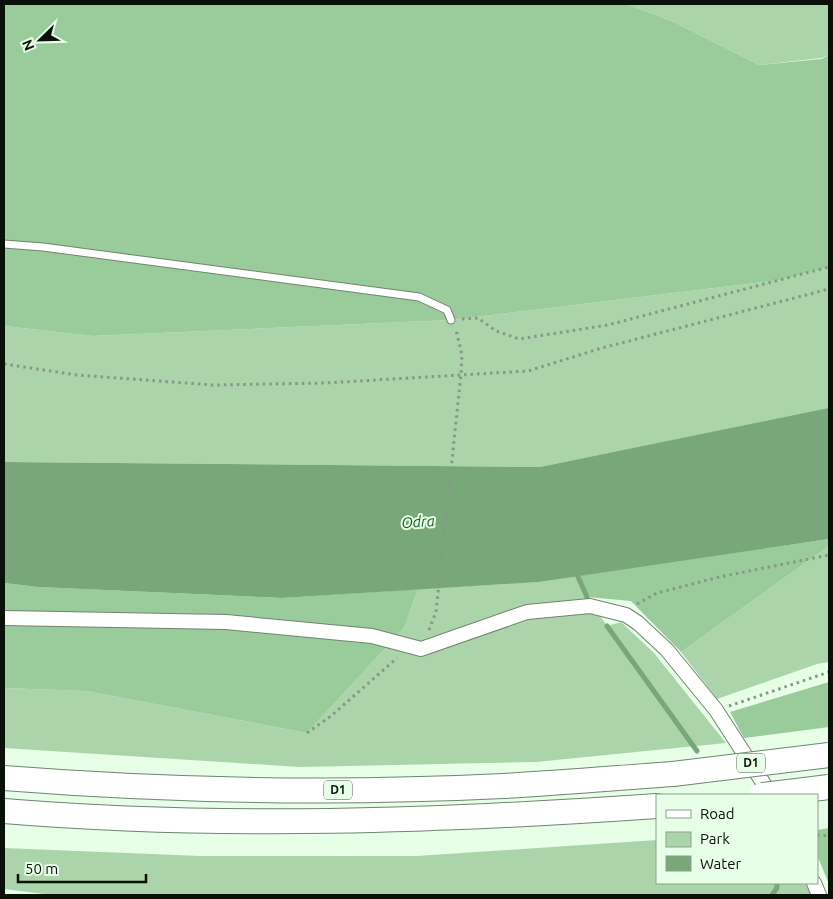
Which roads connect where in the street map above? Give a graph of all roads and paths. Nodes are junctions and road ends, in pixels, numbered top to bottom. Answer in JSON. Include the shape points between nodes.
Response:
{"nodes":[{"id":1,"x":4,"y":244,"type":"edge"},
{"id":2,"x":829,"y":267,"type":"edge"},
{"id":3,"x":829,"y":288,"type":"edge"},
{"id":4,"x":451,"y":320,"type":"junction"},
{"id":5,"x":4,"y":364,"type":"edge"},
{"id":6,"x":461,"y":374,"type":"junction"},
{"id":7,"x":829,"y":556,"type":"edge"},
{"id":8,"x":626,"y":615,"type":"junction"},
{"id":9,"x":4,"y":618,"type":"edge"},
{"id":10,"x":416,"y":648,"type":"junction"},
{"id":11,"x":829,"y":672,"type":"edge"},
{"id":12,"x":716,"y":710,"type":"junction"},
{"id":13,"x":308,"y":733,"type":"dead end"},
{"id":14,"x":829,"y":755,"type":"edge"},
{"id":15,"x":4,"y":778,"type":"edge"},
{"id":16,"x":829,"y":787,"type":"edge"},
{"id":17,"x":770,"y":794,"type":"edge"},
{"id":18,"x":770,"y":794,"type":"edge"},
{"id":19,"x":656,"y":806,"type":"edge"},
{"id":20,"x":4,"y":811,"type":"edge"}],
"edges":[{"from":1,"to":4,"type":"lane","via":[[419,297],[447,310]]},
{"from":2,"to":4,"type":"path","via":[[608,324],[519,340],[496,331],[478,318]]},
{"from":3,"to":6,"type":"path","via":[[602,348],[528,371]]},
{"from":4,"to":6,"type":"path","via":[[462,356]]},
{"from":5,"to":6,"type":"path","via":[[77,375],[213,386]]},
{"from":6,"to":10,"type":"path","via":[[436,612]]},
{"from":7,"to":8,"type":"path","via":[[719,577],[657,593]]},
{"from":8,"to":10,"type":"street","via":[[590,606],[527,612]]},
{"from":8,"to":12,"type":"street","via":[[668,650]]},
{"from":9,"to":10,"type":"street","via":[[226,622],[372,636]]},
{"from":10,"to":13,"type":"path"},
{"from":11,"to":12,"type":"path"},
{"from":12,"to":17,"type":"street"},
{"from":14,"to":15,"type":"highway","number":"D1","bridge":true,"via":[[673,774],[503,786],[339,790],[172,787]]},
{"from":16,"to":18,"type":"highway","bridge":true},
{"from":19,"to":20,"type":"highway","via":[[502,817],[336,822],[179,820]]}]}
